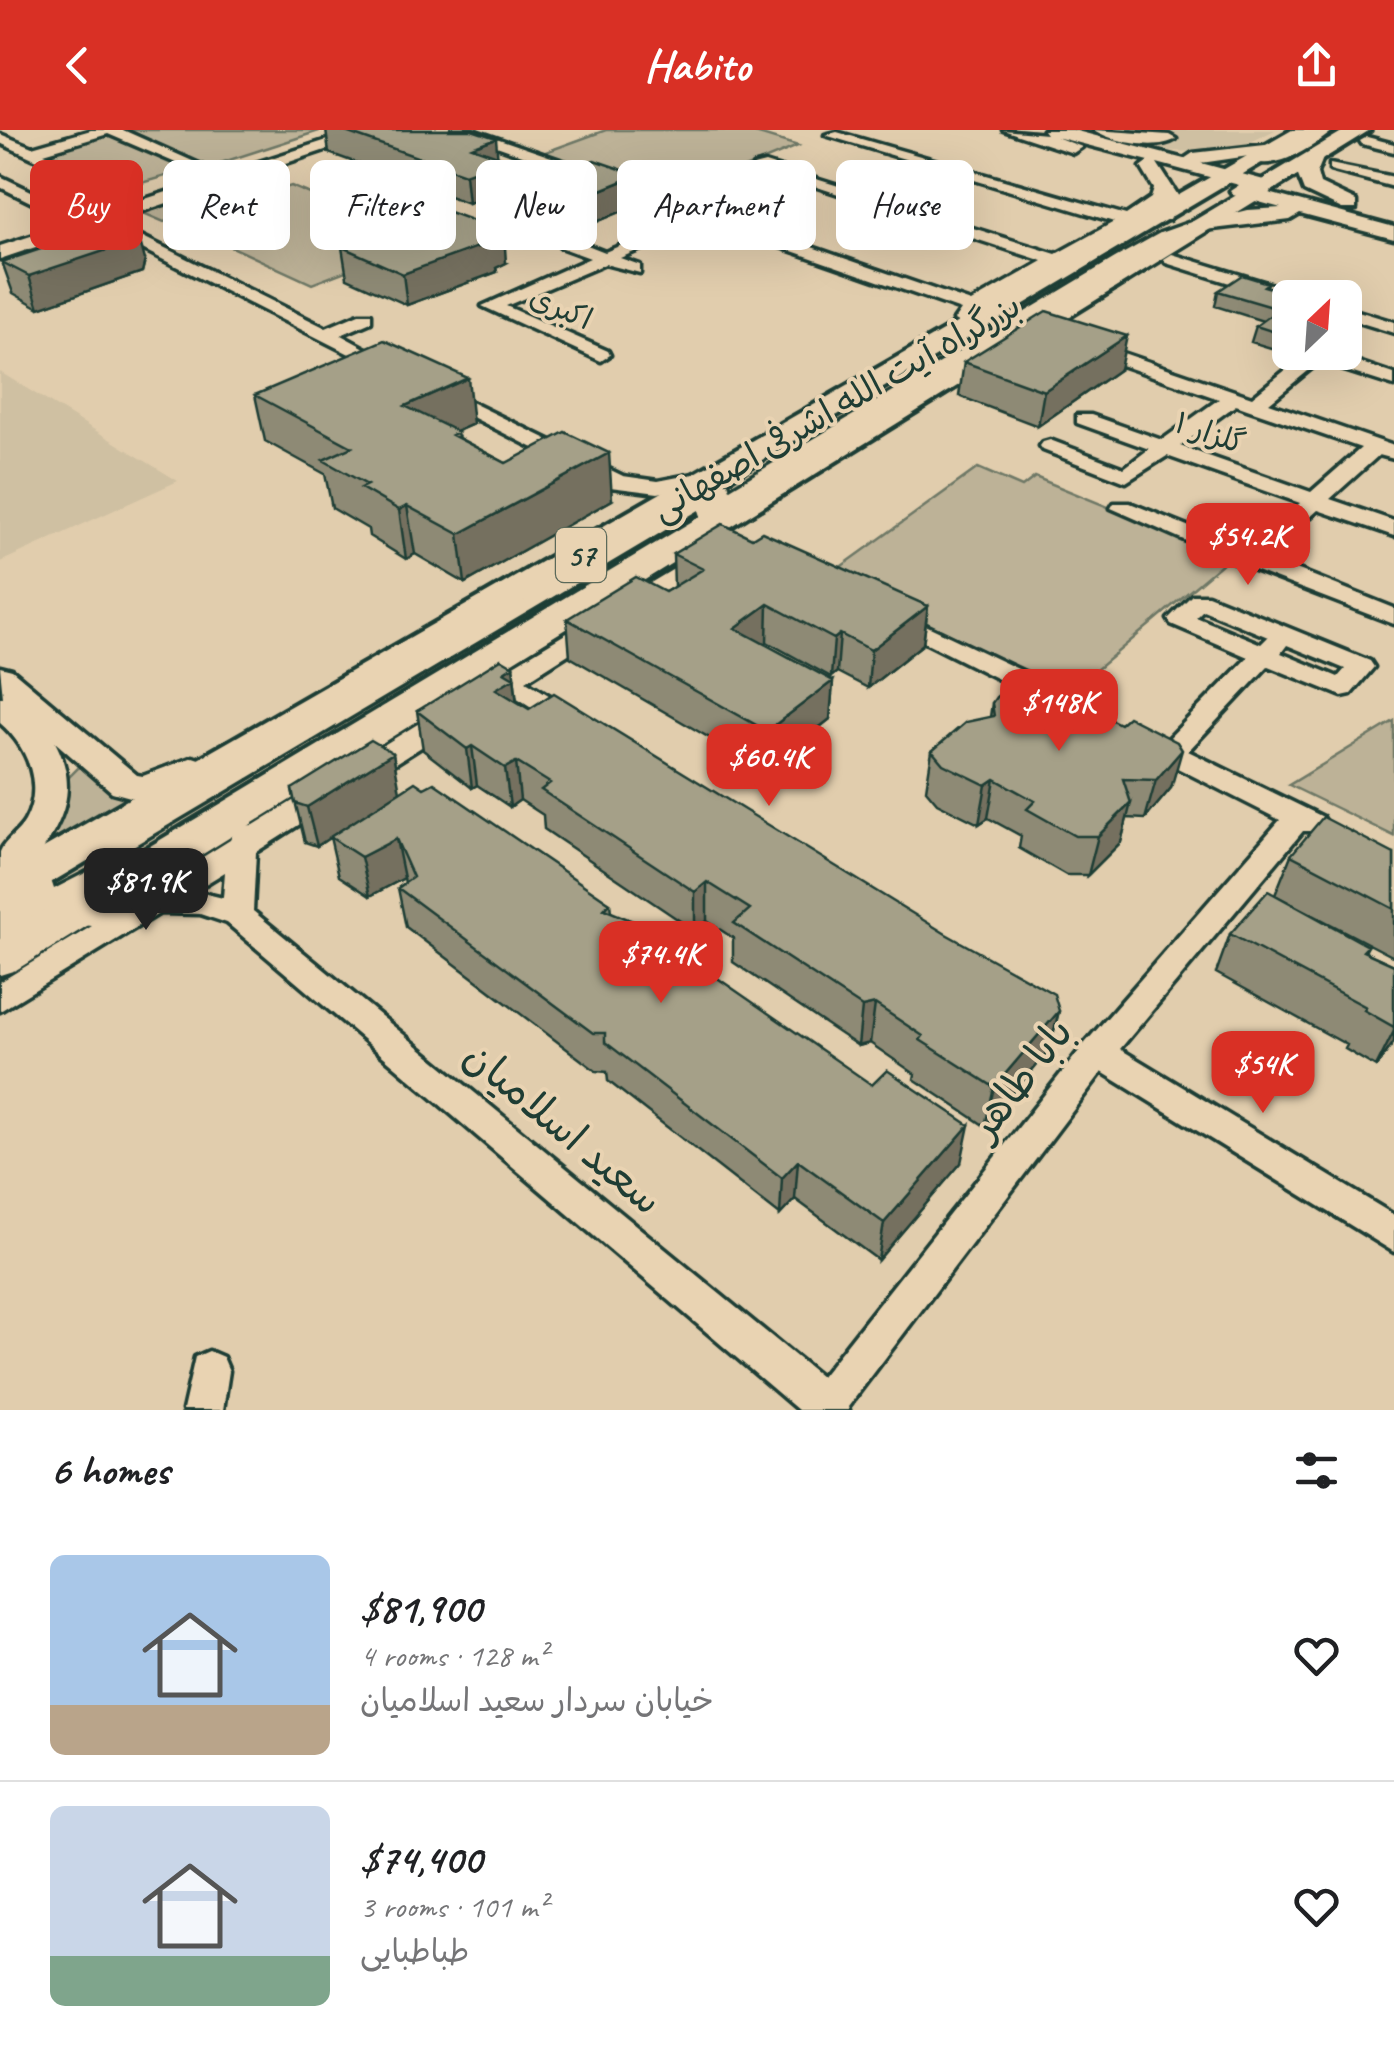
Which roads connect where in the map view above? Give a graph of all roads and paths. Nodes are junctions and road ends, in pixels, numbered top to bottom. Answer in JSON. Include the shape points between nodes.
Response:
{"nodes":[{"id":1,"x":109,"y":130,"type":"edge"},
{"id":2,"x":340,"y":130,"type":"edge"},
{"id":3,"x":376,"y":130,"type":"edge"},
{"id":4,"x":459,"y":130,"type":"edge"},
{"id":5,"x":1012,"y":130,"type":"edge"},
{"id":6,"x":1052,"y":130,"type":"edge"},
{"id":7,"x":1100,"y":130,"type":"edge"},
{"id":8,"x":1307,"y":130,"type":"edge"},
{"id":9,"x":1327,"y":130,"type":"edge"},
{"id":10,"x":1342,"y":130,"type":"edge"},
{"id":11,"x":832,"y":135,"type":"dead end"},
{"id":12,"x":1364,"y":136,"type":"edge"},
{"id":13,"x":0,"y":138,"type":"edge"},
{"id":14,"x":1169,"y":139,"type":"dead end"},
{"id":15,"x":1394,"y":148,"type":"edge"},
{"id":16,"x":30,"y":152,"type":"junction"},
{"id":17,"x":1266,"y":153,"type":"junction"},
{"id":18,"x":48,"y":160,"type":"edge"},
{"id":19,"x":180,"y":160,"type":"edge"},
{"id":20,"x":246,"y":160,"type":"edge"},
{"id":21,"x":1315,"y":164,"type":"junction"},
{"id":22,"x":1221,"y":181,"type":"junction"},
{"id":23,"x":1394,"y":182,"type":"edge"},
{"id":24,"x":816,"y":184,"type":"edge"},
{"id":25,"x":617,"y":185,"type":"edge"},
{"id":26,"x":5,"y":188,"type":"edge"},
{"id":27,"x":1261,"y":191,"type":"junction"},
{"id":28,"x":1175,"y":196,"type":"junction"},
{"id":29,"x":30,"y":199,"type":"edge"},
{"id":30,"x":143,"y":207,"type":"edge"},
{"id":31,"x":1352,"y":214,"type":"junction"},
{"id":32,"x":1394,"y":218,"type":"edge"},
{"id":33,"x":1128,"y":220,"type":"junction"},
{"id":34,"x":30,"y":229,"type":"edge"},
{"id":35,"x":1394,"y":233,"type":"edge"},
{"id":36,"x":0,"y":238,"type":"edge"},
{"id":37,"x":30,"y":243,"type":"edge"},
{"id":38,"x":143,"y":243,"type":"edge"},
{"id":39,"x":584,"y":250,"type":"edge"},
{"id":40,"x":624,"y":250,"type":"edge"},
{"id":41,"x":803,"y":250,"type":"edge"},
{"id":42,"x":0,"y":252,"type":"edge"},
{"id":43,"x":605,"y":258,"type":"junction"},
{"id":44,"x":1172,"y":259,"type":"dead end"},
{"id":45,"x":1056,"y":260,"type":"junction"},
{"id":46,"x":634,"y":269,"type":"dead end"},
{"id":47,"x":1272,"y":290,"type":"edge"},
{"id":48,"x":972,"y":308,"type":"junction"},
{"id":49,"x":365,"y":318,"type":"dead end"},
{"id":50,"x":1362,"y":318,"type":"edge"},
{"id":51,"x":1394,"y":328,"type":"edge"},
{"id":52,"x":325,"y":335,"type":"junction"},
{"id":53,"x":1052,"y":335,"type":"junction"},
{"id":54,"x":947,"y":341,"type":"junction"},
{"id":55,"x":601,"y":356,"type":"dead end"},
{"id":56,"x":1362,"y":369,"type":"edge"},
{"id":57,"x":1293,"y":370,"type":"edge"},
{"id":58,"x":1394,"y":380,"type":"edge"},
{"id":59,"x":1244,"y":401,"type":"junction"},
{"id":60,"x":1084,"y":419,"type":"dead end"},
{"id":61,"x":1050,"y":446,"type":"dead end"},
{"id":62,"x":1164,"y":449,"type":"junction"},
{"id":63,"x":1385,"y":449,"type":"edge"},
{"id":64,"x":721,"y":474,"type":"junction"},
{"id":65,"x":1316,"y":502,"type":"junction"},
{"id":66,"x":1122,"y":508,"type":"dead end"},
{"id":67,"x":1394,"y":529,"type":"edge"},
{"id":68,"x":722,"y":546,"type":"edge"},
{"id":69,"x":1249,"y":560,"type":"junction"},
{"id":70,"x":875,"y":608,"type":"edge"},
{"id":71,"x":1394,"y":618,"type":"edge"},
{"id":72,"x":1284,"y":635,"type":"junction"},
{"id":73,"x":1264,"y":655,"type":"junction"},
{"id":74,"x":496,"y":674,"type":"junction"},
{"id":75,"x":7,"y":698,"type":"edge"},
{"id":76,"x":1083,"y":711,"type":"edge"},
{"id":77,"x":1118,"y":728,"type":"edge"},
{"id":78,"x":594,"y":734,"type":"edge"},
{"id":79,"x":255,"y":745,"type":"junction"},
{"id":80,"x":1170,"y":754,"type":"junction"},
{"id":81,"x":261,"y":800,"type":"junction"},
{"id":82,"x":1299,"y":817,"type":"junction"},
{"id":83,"x":1331,"y":832,"type":"edge"},
{"id":84,"x":244,"y":843,"type":"junction"},
{"id":85,"x":0,"y":878,"type":"edge"},
{"id":86,"x":0,"y":893,"type":"edge"},
{"id":87,"x":158,"y":900,"type":"junction"},
{"id":88,"x":0,"y":912,"type":"edge"},
{"id":89,"x":238,"y":915,"type":"junction"},
{"id":90,"x":58,"y":924,"type":"junction"},
{"id":91,"x":0,"y":936,"type":"edge"},
{"id":92,"x":0,"y":958,"type":"edge"},
{"id":93,"x":0,"y":998,"type":"edge"},
{"id":94,"x":1098,"y":1052,"type":"junction"},
{"id":95,"x":1394,"y":1235,"type":"edge"},
{"id":96,"x":827,"y":1408,"type":"edge"}],
"edges":[{"from":1,"to":16,"type":"street"},
{"from":1,"to":19,"type":"street"},
{"from":2,"to":20,"type":"main road"},
{"from":3,"to":30,"type":"main road"},
{"from":4,"to":25,"type":"street"},
{"from":5,"to":28,"type":"main road"},
{"from":6,"to":28,"type":"main road"},
{"from":7,"to":14,"type":"street"},
{"from":8,"to":17,"type":"highway","name":"بزرگراه آیت الله اشرفی اصفهانی","number":"57"},
{"from":9,"to":17,"type":"street","via":[[1275,158]]},
{"from":10,"to":21,"type":"street","via":[[1289,161]]},
{"from":11,"to":33,"type":"street"},
{"from":12,"to":15,"type":"street"},
{"from":12,"to":21,"type":"highway","name":"بزرگراه آیت الله اشرفی اصفهانی","number":"57"},
{"from":13,"to":16,"type":"street"},
{"from":16,"to":18,"type":"street"},
{"from":17,"to":21,"type":"highway","via":[[1267,170]]},
{"from":17,"to":22,"type":"highway","name":"بزرگراه آیت الله اشرفی اصفهانی","number":"57"},
{"from":17,"to":28,"type":"main road","via":[[1208,160]]},
{"from":21,"to":23,"type":"street"},
{"from":21,"to":27,"type":"highway","name":"بزرگراه آیت الله اشرفی اصفهانی","number":"57"},
{"from":21,"to":31,"type":"main road","via":[[1307,173],[1311,186]]},
{"from":22,"to":27,"type":"main road"},
{"from":22,"to":28,"type":"highway","name":"بزرگراه آیت الله اشرفی اصفهانی","number":"57"},
{"from":22,"to":28,"type":"main road","via":[[1178,164],[1185,170],[1168,172]]},
{"from":24,"to":45,"type":"street"},
{"from":26,"to":29,"type":"street"},
{"from":27,"to":28,"type":"highway","name":"بزرگراه آیت الله اشرفی اصفهانی","number":"57"},
{"from":27,"to":31,"type":"main road","via":[[1300,207]]},
{"from":28,"to":31,"type":"main road","via":[[1263,214]]},
{"from":28,"to":33,"type":"street"},
{"from":28,"to":53,"type":"highway","number":"57"},
{"from":28,"to":54,"type":"highway","name":"بزرگراه آیت الله اشرفی اصفهانی","number":"57"},
{"from":28,"to":88,"type":"street","via":[[1182,214],[1152,235]]},
{"from":28,"to":91,"type":"street","via":[[1166,236]]},
{"from":31,"to":32,"type":"main road"},
{"from":31,"to":35,"type":"main road"},
{"from":33,"to":45,"type":"street"},
{"from":34,"to":36,"type":"main road"},
{"from":37,"to":42,"type":"main road"},
{"from":38,"to":52,"type":"street"},
{"from":39,"to":43,"type":"street"},
{"from":40,"to":43,"type":"street","name":"اکبری"},
{"from":41,"to":48,"type":"street"},
{"from":43,"to":46,"type":"street"},
{"from":43,"to":55,"type":"street","name":"اکبری","via":[[491,306]]},
{"from":44,"to":47,"type":"street"},
{"from":45,"to":48,"type":"street"},
{"from":48,"to":54,"type":"street"},
{"from":49,"to":52,"type":"street"},
{"from":50,"to":51,"type":"street"},
{"from":52,"to":64,"type":"street","via":[[618,482],[658,488]]},
{"from":53,"to":59,"type":"street"},
{"from":53,"to":74,"type":"highway","number":"57"},
{"from":54,"to":64,"type":"highway","name":"بزرگراه آیت الله اشرفی اصفهانی","number":"57"},
{"from":56,"to":58,"type":"street"},
{"from":57,"to":59,"type":"street"},
{"from":59,"to":62,"type":"street"},
{"from":59,"to":63,"type":"street"},
{"from":60,"to":62,"type":"street","name":"گلزار ۱"},
{"from":61,"to":62,"type":"street","via":[[1126,476]]},
{"from":62,"to":65,"type":"street","name":"گلزار ۱"},
{"from":63,"to":65,"type":"street"},
{"from":64,"to":79,"type":"highway","name":"بزرگراه آیت الله اشرفی اصفهانی","number":"57"},
{"from":65,"to":67,"type":"street","name":"گلزار ۱"},
{"from":65,"to":69,"type":"street"},
{"from":66,"to":69,"type":"street"},
{"from":68,"to":74,"type":"street"},
{"from":69,"to":71,"type":"street"},
{"from":70,"to":76,"type":"street"},
{"from":72,"to":73,"type":"street"},
{"from":72,"to":73,"type":"street","via":[[1361,667],[1342,688]]},
{"from":72,"to":73,"type":"street","via":[[1200,600],[1180,619]]},
{"from":73,"to":80,"type":"street"},
{"from":74,"to":78,"type":"street"},
{"from":74,"to":81,"type":"highway","number":"57"},
{"from":74,"to":84,"type":"street"},
{"from":75,"to":79,"type":"main road","via":[[137,789]]},
{"from":75,"to":85,"type":"main road","via":[[33,733],[52,787],[43,824]]},
{"from":77,"to":80,"type":"street"},
{"from":79,"to":86,"type":"highway","name":"بزرگراه آیت الله اشرفی اصفهانی","number":"57"},
{"from":80,"to":82,"type":"street"},
{"from":81,"to":84,"type":"street"},
{"from":81,"to":90,"type":"highway","number":"57"},
{"from":82,"to":83,"type":"street"},
{"from":82,"to":94,"type":"street","name":"بابا طاهر"},
{"from":84,"to":87,"type":"street"},
{"from":84,"to":89,"type":"street"},
{"from":87,"to":89,"type":"street","via":[[215,904]]},
{"from":87,"to":90,"type":"street"},
{"from":87,"to":93,"type":"street"},
{"from":89,"to":96,"type":"street","name":"سعید اسلامیان"},
{"from":90,"to":92,"type":"highway","number":"57"},
{"from":94,"to":95,"type":"street"},
{"from":94,"to":96,"type":"street","name":"بابا طاهر"}]}
